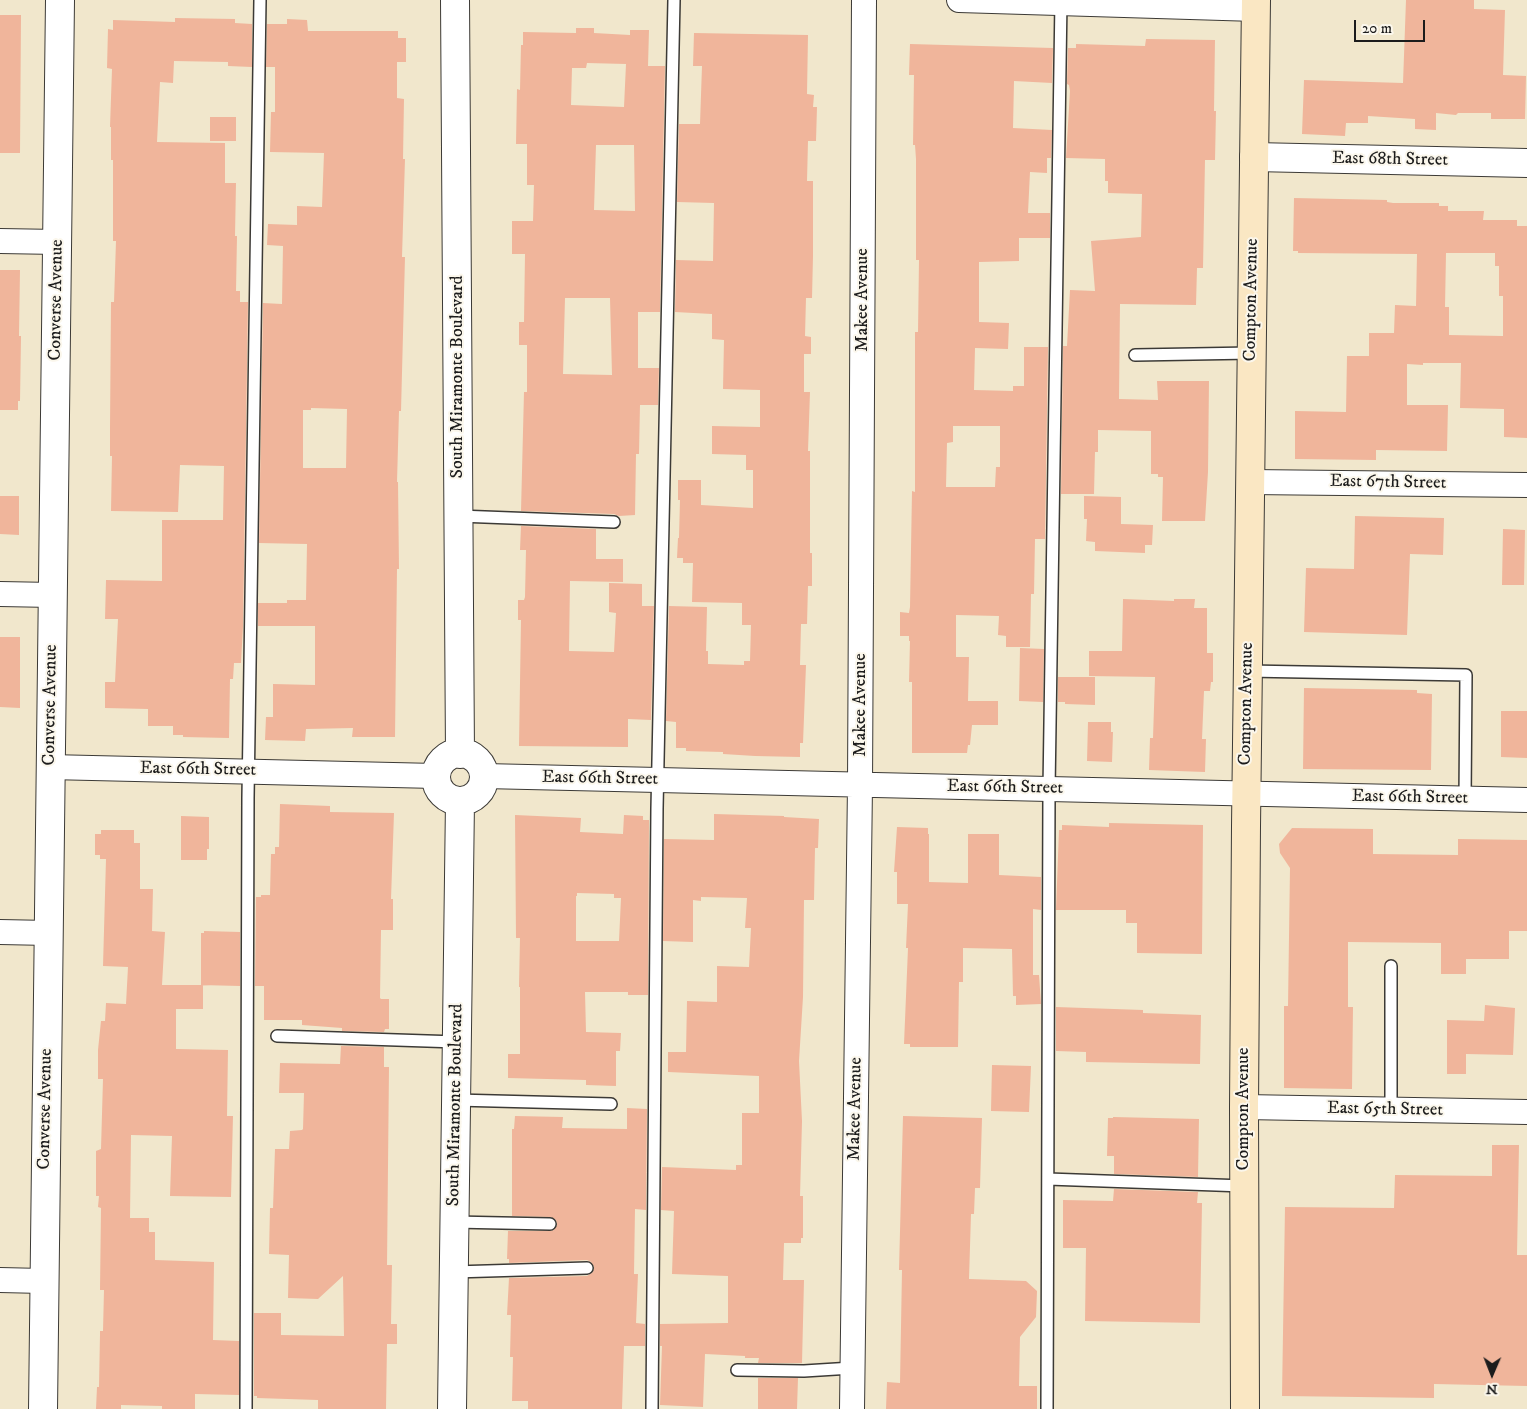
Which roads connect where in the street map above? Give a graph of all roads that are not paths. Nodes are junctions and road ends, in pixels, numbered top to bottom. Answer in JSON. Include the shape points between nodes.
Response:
{"nodes":[{"id":1,"x":60,"y":0,"type":"edge"},
{"id":2,"x":260,"y":0,"type":"edge"},
{"id":3,"x":455,"y":0,"type":"edge"},
{"id":4,"x":674,"y":0,"type":"edge"},
{"id":5,"x":864,"y":0,"type":"edge"},
{"id":6,"x":959,"y":0,"type":"edge"},
{"id":7,"x":1061,"y":2,"type":"edge"},
{"id":8,"x":1256,"y":4,"type":"edge"},
{"id":9,"x":1254,"y":157,"type":"junction"},
{"id":10,"x":1527,"y":163,"type":"edge"},
{"id":11,"x":0,"y":241,"type":"edge"},
{"id":12,"x":58,"y":242,"type":"junction"},
{"id":13,"x":1252,"y":353,"type":"junction"},
{"id":14,"x":1136,"y":355,"type":"dead end"},
{"id":15,"x":1250,"y":482,"type":"junction"},
{"id":16,"x":1527,"y":485,"type":"edge"},
{"id":17,"x":459,"y":516,"type":"junction"},
{"id":18,"x":614,"y":522,"type":"dead end"},
{"id":19,"x":0,"y":594,"type":"edge"},
{"id":20,"x":54,"y":595,"type":"junction"},
{"id":21,"x":1248,"y":671,"type":"junction"},
{"id":22,"x":460,"y":754,"type":"junction"},
{"id":23,"x":50,"y":767,"type":"junction"},
{"id":24,"x":249,"y":771,"type":"junction"},
{"id":25,"x":436,"y":776,"type":"junction"},
{"id":26,"x":484,"y":776,"type":"junction"},
{"id":27,"x":658,"y":781,"type":"junction"},
{"id":28,"x":860,"y":785,"type":"junction"},
{"id":29,"x":1049,"y":790,"type":"junction"},
{"id":30,"x":1246,"y":794,"type":"junction"},
{"id":31,"x":1465,"y":799,"type":"junction"},
{"id":32,"x":1527,"y":800,"type":"edge"},
{"id":33,"x":460,"y":801,"type":"junction"},
{"id":34,"x":0,"y":932,"type":"edge"},
{"id":35,"x":49,"y":933,"type":"junction"},
{"id":36,"x":1391,"y":966,"type":"dead end"},
{"id":37,"x":277,"y":1036,"type":"dead end"},
{"id":38,"x":457,"y":1042,"type":"junction"},
{"id":39,"x":456,"y":1100,"type":"junction"},
{"id":40,"x":611,"y":1104,"type":"dead end"},
{"id":41,"x":1244,"y":1107,"type":"junction"},
{"id":42,"x":1391,"y":1110,"type":"junction"},
{"id":43,"x":1527,"y":1112,"type":"edge"},
{"id":44,"x":1048,"y":1179,"type":"junction"},
{"id":45,"x":1244,"y":1186,"type":"junction"},
{"id":46,"x":454,"y":1222,"type":"junction"},
{"id":47,"x":550,"y":1224,"type":"dead end"},
{"id":48,"x":586,"y":1268,"type":"dead end"},
{"id":49,"x":454,"y":1272,"type":"junction"},
{"id":50,"x":0,"y":1280,"type":"edge"},
{"id":51,"x":43,"y":1281,"type":"junction"},
{"id":52,"x":852,"y":1368,"type":"junction"},
{"id":53,"x":737,"y":1370,"type":"dead end"},
{"id":54,"x":43,"y":1409,"type":"edge"},
{"id":55,"x":246,"y":1409,"type":"edge"},
{"id":56,"x":452,"y":1409,"type":"edge"},
{"id":57,"x":652,"y":1409,"type":"edge"},
{"id":58,"x":852,"y":1409,"type":"edge"},
{"id":59,"x":1047,"y":1409,"type":"edge"},
{"id":60,"x":1245,"y":1409,"type":"edge"}],
"edges":[{"from":1,"to":12,"type":"street","name":"Converse Avenue"},
{"from":2,"to":24,"type":"lane"},
{"from":3,"to":17,"type":"street","name":"South Miramonte Boulevard"},
{"from":4,"to":27,"type":"lane"},
{"from":5,"to":28,"type":"street","name":"Makee Avenue"},
{"from":6,"to":7,"type":"street"},
{"from":7,"to":8,"type":"street"},
{"from":7,"to":29,"type":"lane"},
{"from":8,"to":9,"type":"main road","name":"Compton Avenue"},
{"from":9,"to":10,"type":"street","name":"East 68th Street"},
{"from":9,"to":13,"type":"main road","name":"Compton Avenue"},
{"from":11,"to":12,"type":"street"},
{"from":12,"to":20,"type":"street","name":"Converse Avenue"},
{"from":13,"to":14,"type":"lane"},
{"from":13,"to":15,"type":"main road","name":"Compton Avenue"},
{"from":15,"to":16,"type":"street","name":"East 67th Street"},
{"from":15,"to":21,"type":"main road","name":"Compton Avenue"},
{"from":17,"to":18,"type":"lane"},
{"from":17,"to":22,"type":"street","name":"South Miramonte Boulevard"},
{"from":19,"to":20,"type":"street"},
{"from":20,"to":23,"type":"street","name":"Converse Avenue"},
{"from":21,"to":30,"type":"main road","name":"Compton Avenue"},
{"from":21,"to":31,"type":"lane","via":[[1466,675]]},
{"from":22,"to":25,"type":"street","via":[[446,757],[437,768]]},
{"from":22,"to":26,"type":"street","via":[[474,758]]},
{"from":23,"to":24,"type":"street","name":"East 66th Street"},
{"from":23,"to":35,"type":"street","name":"Converse Avenue"},
{"from":24,"to":25,"type":"street","name":"East 66th Street"},
{"from":24,"to":55,"type":"lane"},
{"from":25,"to":33,"type":"street","via":[[436,783],[445,796]]},
{"from":26,"to":27,"type":"street","name":"East 66th Street"},
{"from":26,"to":33,"type":"street","via":[[480,791],[468,800]]},
{"from":27,"to":28,"type":"street","name":"East 66th Street"},
{"from":27,"to":57,"type":"lane"},
{"from":28,"to":29,"type":"street","name":"East 66th Street"},
{"from":28,"to":52,"type":"street","name":"Makee Avenue"},
{"from":29,"to":30,"type":"street","name":"East 66th Street"},
{"from":29,"to":44,"type":"lane"},
{"from":30,"to":31,"type":"street","name":"East 66th Street"},
{"from":30,"to":41,"type":"main road","name":"Compton Avenue"},
{"from":31,"to":32,"type":"street","name":"East 66th Street"},
{"from":33,"to":38,"type":"street","name":"South Miramonte Boulevard"},
{"from":34,"to":35,"type":"street"},
{"from":35,"to":51,"type":"street","name":"Converse Avenue"},
{"from":36,"to":42,"type":"lane"},
{"from":37,"to":38,"type":"lane"},
{"from":38,"to":39,"type":"street","name":"South Miramonte Boulevard"},
{"from":39,"to":40,"type":"lane"},
{"from":39,"to":46,"type":"street","name":"South Miramonte Boulevard"},
{"from":41,"to":42,"type":"street","name":"East 65th Street"},
{"from":41,"to":45,"type":"main road","name":"Compton Avenue"},
{"from":42,"to":43,"type":"street","name":"East 65th Street"},
{"from":44,"to":45,"type":"lane"},
{"from":44,"to":59,"type":"lane"},
{"from":45,"to":60,"type":"main road","name":"Compton Avenue"},
{"from":46,"to":47,"type":"lane"},
{"from":46,"to":49,"type":"street","name":"South Miramonte Boulevard"},
{"from":48,"to":49,"type":"lane"},
{"from":49,"to":56,"type":"street","name":"South Miramonte Boulevard"},
{"from":50,"to":51,"type":"street"},
{"from":51,"to":54,"type":"street","name":"Converse Avenue"},
{"from":52,"to":53,"type":"lane"},
{"from":52,"to":58,"type":"street","name":"Makee Avenue"}]}
